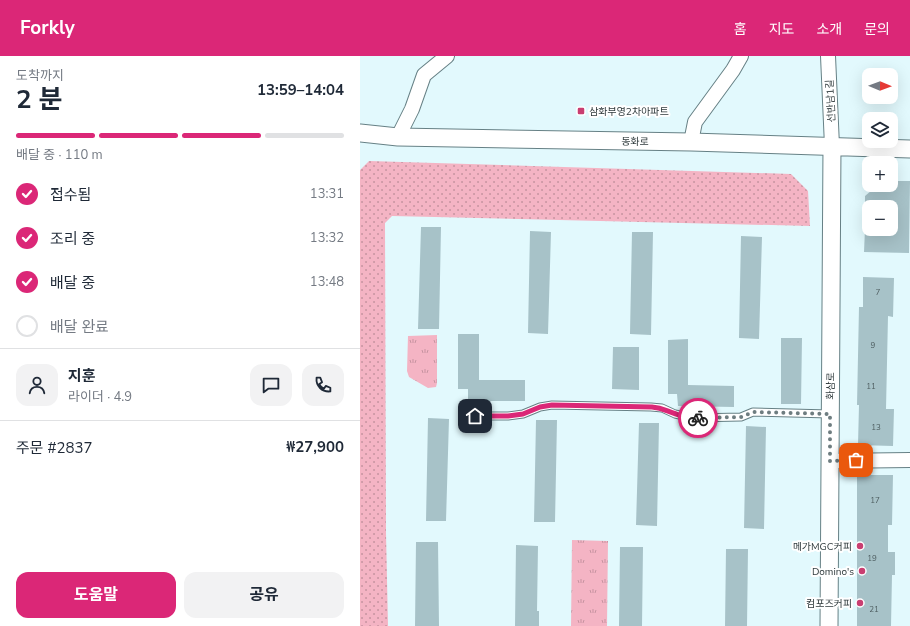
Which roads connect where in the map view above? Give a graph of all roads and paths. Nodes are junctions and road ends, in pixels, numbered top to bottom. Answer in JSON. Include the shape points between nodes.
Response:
{"nodes":[{"id":1,"x":447,"y":56,"type":"edge"},
{"id":2,"x":741,"y":56,"type":"edge"},
{"id":3,"x":828,"y":56,"type":"edge"},
{"id":4,"x":360,"y":132,"type":"edge"},
{"id":5,"x":398,"y":137,"type":"junction"},
{"id":6,"x":691,"y":142,"type":"junction"},
{"id":7,"x":832,"y":146,"type":"junction"},
{"id":8,"x":910,"y":149,"type":"edge"},
{"id":9,"x":830,"y":414,"type":"junction"},
{"id":10,"x":475,"y":416,"type":"dead end"},
{"id":11,"x":910,"y":460,"type":"edge"},
{"id":12,"x":830,"y":461,"type":"junction"},
{"id":13,"x":829,"y":626,"type":"edge"}],
"edges":[{"from":1,"to":5,"type":"street","via":[[424,75],[412,109]]},
{"from":2,"to":6,"type":"street","via":[[695,122]]},
{"from":3,"to":7,"type":"street","name":"선반남1길"},
{"from":4,"to":5,"type":"street","name":"동화로"},
{"from":5,"to":6,"type":"street","name":"동화로"},
{"from":6,"to":7,"type":"street","name":"동화로"},
{"from":7,"to":8,"type":"street","name":"동화로"},
{"from":7,"to":9,"type":"street","name":"화삼로"},
{"from":9,"to":10,"type":"lane","via":[[753,412],[741,417],[705,418],[687,417],[657,407],[552,405],[523,414]]},
{"from":9,"to":12,"type":"street","name":"화삼로"},
{"from":11,"to":12,"type":"street"},
{"from":12,"to":13,"type":"street","name":"화삼로"}]}
